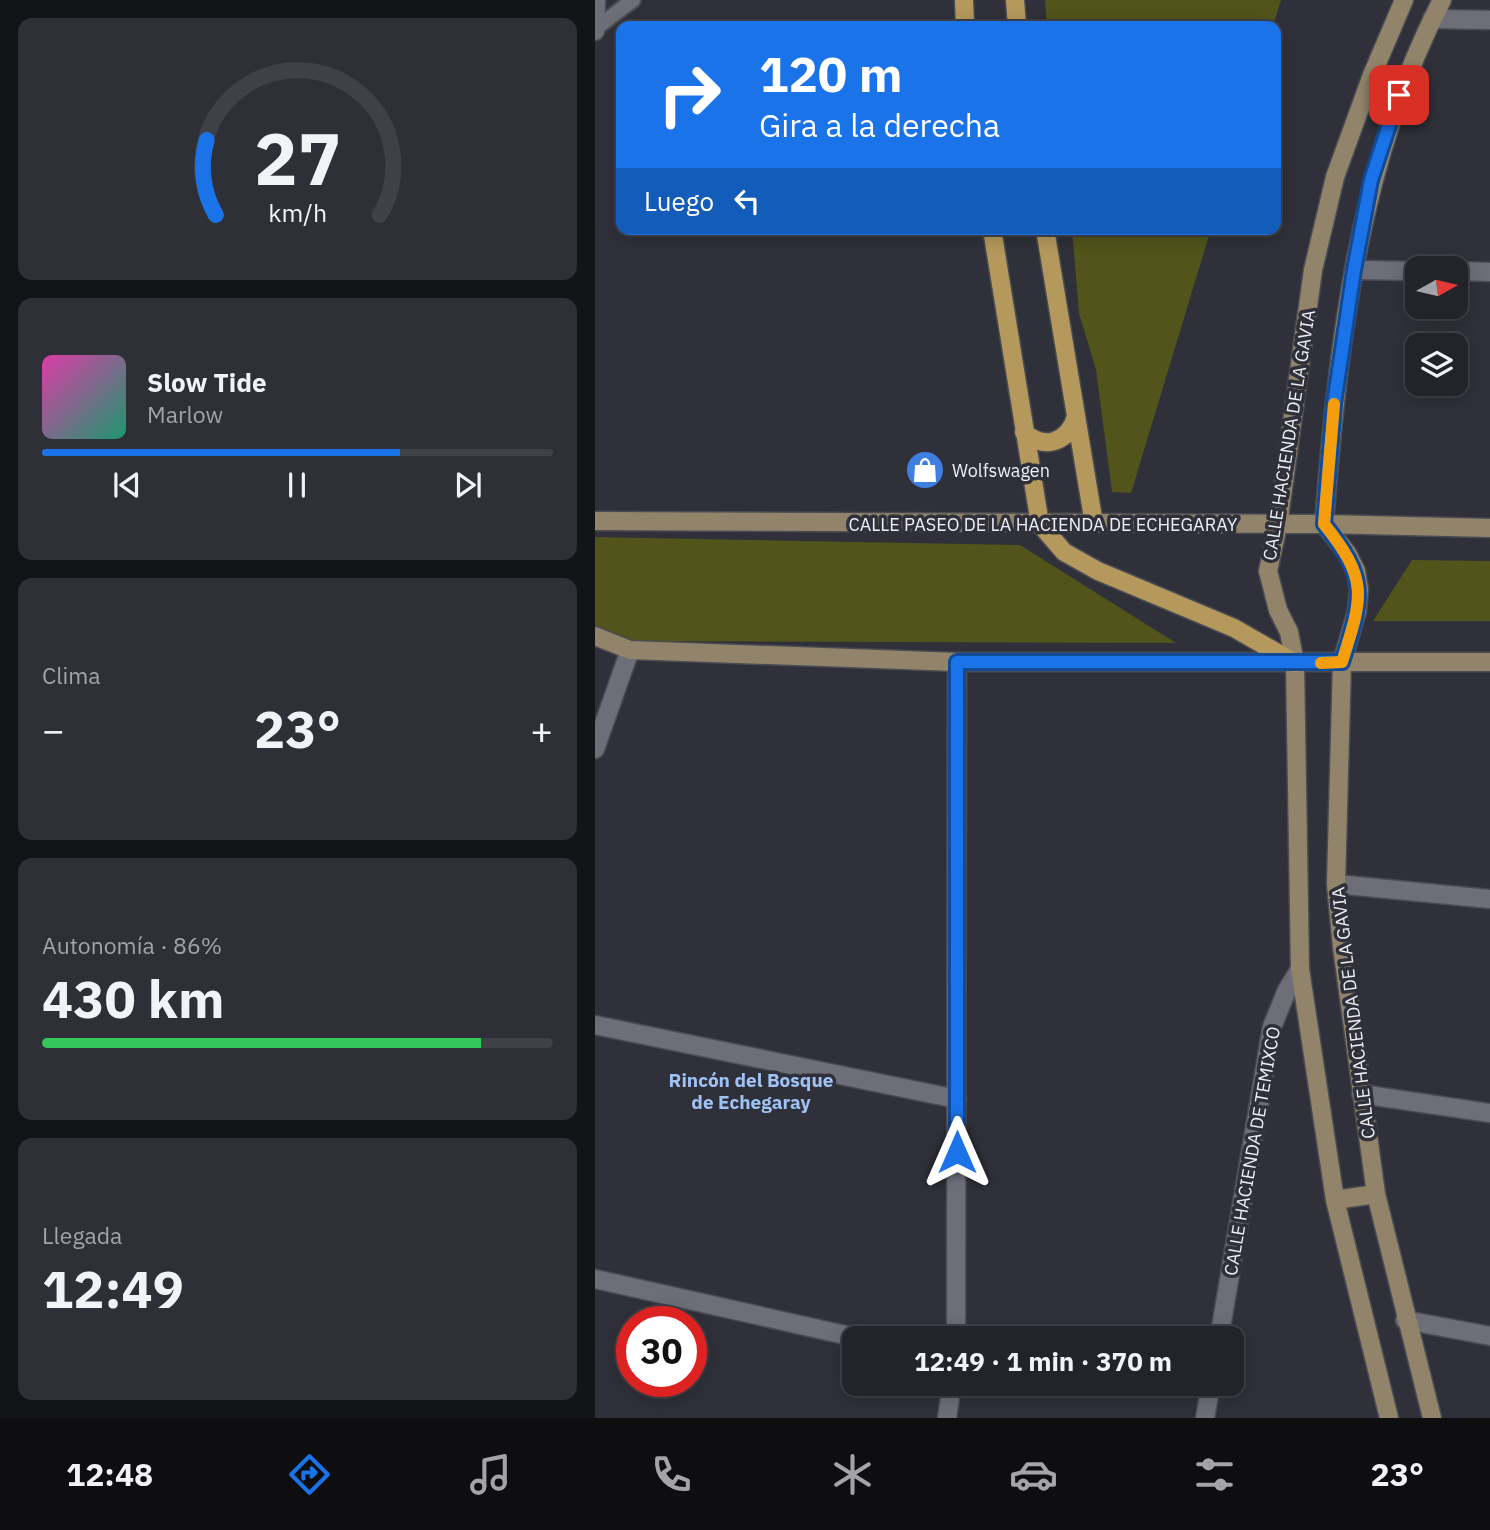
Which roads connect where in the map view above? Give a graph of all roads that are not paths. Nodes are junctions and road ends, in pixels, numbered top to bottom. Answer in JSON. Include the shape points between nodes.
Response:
{"nodes":[{"id":1,"x":596,"y":0,"type":"edge"},
{"id":2,"x":633,"y":0,"type":"edge"},
{"id":3,"x":964,"y":0,"type":"edge"},
{"id":4,"x":1015,"y":0,"type":"edge"},
{"id":5,"x":1404,"y":0,"type":"edge"},
{"id":6,"x":1442,"y":0,"type":"edge"},
{"id":7,"x":1432,"y":19,"type":"junction"},
{"id":8,"x":1490,"y":20,"type":"edge"},
{"id":9,"x":965,"y":21,"type":"edge"},
{"id":10,"x":1017,"y":21,"type":"edge"},
{"id":11,"x":595,"y":30,"type":"edge"},
{"id":12,"x":993,"y":235,"type":"edge"},
{"id":13,"x":1046,"y":235,"type":"edge"},
{"id":14,"x":1354,"y":270,"type":"junction"},
{"id":15,"x":1405,"y":271,"type":"edge"},
{"id":16,"x":1468,"y":271,"type":"edge"},
{"id":17,"x":1490,"y":272,"type":"edge"},
{"id":18,"x":1076,"y":417,"type":"junction"},
{"id":19,"x":1024,"y":432,"type":"junction"},
{"id":20,"x":596,"y":520,"type":"edge"},
{"id":21,"x":1040,"y":524,"type":"junction"},
{"id":22,"x":1094,"y":524,"type":"junction"},
{"id":23,"x":1324,"y":524,"type":"junction"},
{"id":24,"x":1277,"y":526,"type":"junction"},
{"id":25,"x":1490,"y":528,"type":"edge"},
{"id":26,"x":595,"y":636,"type":"edge"},
{"id":27,"x":630,"y":650,"type":"junction"},
{"id":28,"x":957,"y":662,"type":"junction"},
{"id":29,"x":1342,"y":662,"type":"junction"},
{"id":30,"x":1490,"y":662,"type":"edge"},
{"id":31,"x":1296,"y":663,"type":"junction"},
{"id":32,"x":595,"y":749,"type":"edge"},
{"id":33,"x":1336,"y":884,"type":"junction"},
{"id":34,"x":1490,"y":899,"type":"edge"},
{"id":35,"x":1300,"y":969,"type":"junction"},
{"id":36,"x":595,"y":1025,"type":"edge"},
{"id":37,"x":1361,"y":1094,"type":"junction"},
{"id":38,"x":957,"y":1099,"type":"junction"},
{"id":39,"x":1490,"y":1113,"type":"edge"},
{"id":40,"x":1376,"y":1194,"type":"junction"},
{"id":41,"x":1335,"y":1200,"type":"junction"},
{"id":42,"x":595,"y":1279,"type":"edge"},
{"id":43,"x":1405,"y":1320,"type":"junction"},
{"id":44,"x":956,"y":1326,"type":"edge"},
{"id":45,"x":1221,"y":1326,"type":"edge"},
{"id":46,"x":842,"y":1334,"type":"edge"},
{"id":47,"x":1490,"y":1336,"type":"edge"},
{"id":48,"x":950,"y":1396,"type":"edge"},
{"id":49,"x":1209,"y":1396,"type":"edge"},
{"id":50,"x":947,"y":1418,"type":"edge"},
{"id":51,"x":1205,"y":1418,"type":"edge"},
{"id":52,"x":1389,"y":1418,"type":"edge"},
{"id":53,"x":1432,"y":1418,"type":"edge"}],
"edges":[{"from":1,"to":11,"type":"street"},
{"from":2,"to":11,"type":"lane"},
{"from":3,"to":9,"type":"main road"},
{"from":4,"to":10,"type":"main road"},
{"from":5,"to":24,"type":"main road","name":"CALLE HACIENDA DE LA GAVIA","via":[[1335,177],[1313,270]]},
{"from":6,"to":7,"type":"main road"},
{"from":7,"to":8,"type":"street"},
{"from":7,"to":14,"type":"main road","via":[[1399,95],[1371,180]]},
{"from":12,"to":19,"type":"main road"},
{"from":13,"to":18,"type":"main road"},
{"from":14,"to":15,"type":"street"},
{"from":14,"to":23,"type":"main road","via":[[1334,404]]},
{"from":16,"to":17,"type":"street"},
{"from":18,"to":19,"type":"main road","via":[[1067,434],[1052,443],[1036,441]]},
{"from":18,"to":22,"type":"main road"},
{"from":19,"to":21,"type":"main road"},
{"from":20,"to":21,"type":"main road","name":"CALLE PASEO DE LA HACIENDA DE ECHEGARAY"},
{"from":21,"to":22,"type":"main road","name":"CALLE PASEO DE LA HACIENDA DE ECHEGARAY"},
{"from":21,"to":31,"type":"main road","via":[[1064,552],[1098,571],[1234,628]]},
{"from":22,"to":24,"type":"main road","name":"CALLE PASEO DE LA HACIENDA DE ECHEGARAY"},
{"from":23,"to":24,"type":"main road","name":"CALLE PASEO DE LA HACIENDA DE ECHEGARAY"},
{"from":23,"to":25,"type":"main road","name":"CALLE PASEO DE LA HACIENDA DE ECHEGARAY"},
{"from":23,"to":29,"type":"main road","name":"CALLE HACIENDA DE LA GAVIA","via":[[1347,553],[1359,589]]},
{"from":24,"to":31,"type":"main road","name":"CALLE HACIENDA DE LA GAVIA","via":[[1268,571]]},
{"from":26,"to":27,"type":"main road"},
{"from":27,"to":28,"type":"main road"},
{"from":27,"to":32,"type":"street"},
{"from":28,"to":31,"type":"main road"},
{"from":28,"to":38,"type":"street"},
{"from":29,"to":30,"type":"main road"},
{"from":29,"to":31,"type":"main road"},
{"from":29,"to":33,"type":"main road","name":"CALLE HACIENDA DE LA GAVIA"},
{"from":31,"to":35,"type":"main road","name":"CALLE HACIENDA DE LA GAVIA"},
{"from":33,"to":34,"type":"street"},
{"from":33,"to":37,"type":"main road","name":"CALLE HACIENDA DE LA GAVIA"},
{"from":35,"to":41,"type":"main road","name":"CALLE HACIENDA DE LA GAVIA"},
{"from":35,"to":45,"type":"street","name":"CALLE HACIENDA DE TEMIXCO","via":[[1272,1027]]},
{"from":36,"to":38,"type":"street"},
{"from":37,"to":39,"type":"street"},
{"from":37,"to":40,"type":"main road","name":"CALLE HACIENDA DE LA GAVIA"},
{"from":38,"to":44,"type":"street"},
{"from":40,"to":41,"type":"main road"},
{"from":40,"to":43,"type":"main road","name":"CALLE HACIENDA DE LA GAVIA"},
{"from":41,"to":52,"type":"main road","name":"CALLE HACIENDA DE LA GAVIA"},
{"from":42,"to":46,"type":"street"},
{"from":43,"to":47,"type":"street"},
{"from":43,"to":53,"type":"main road","name":"CALLE HACIENDA DE LA GAVIA"},
{"from":48,"to":50,"type":"street"},
{"from":49,"to":51,"type":"street"}]}
